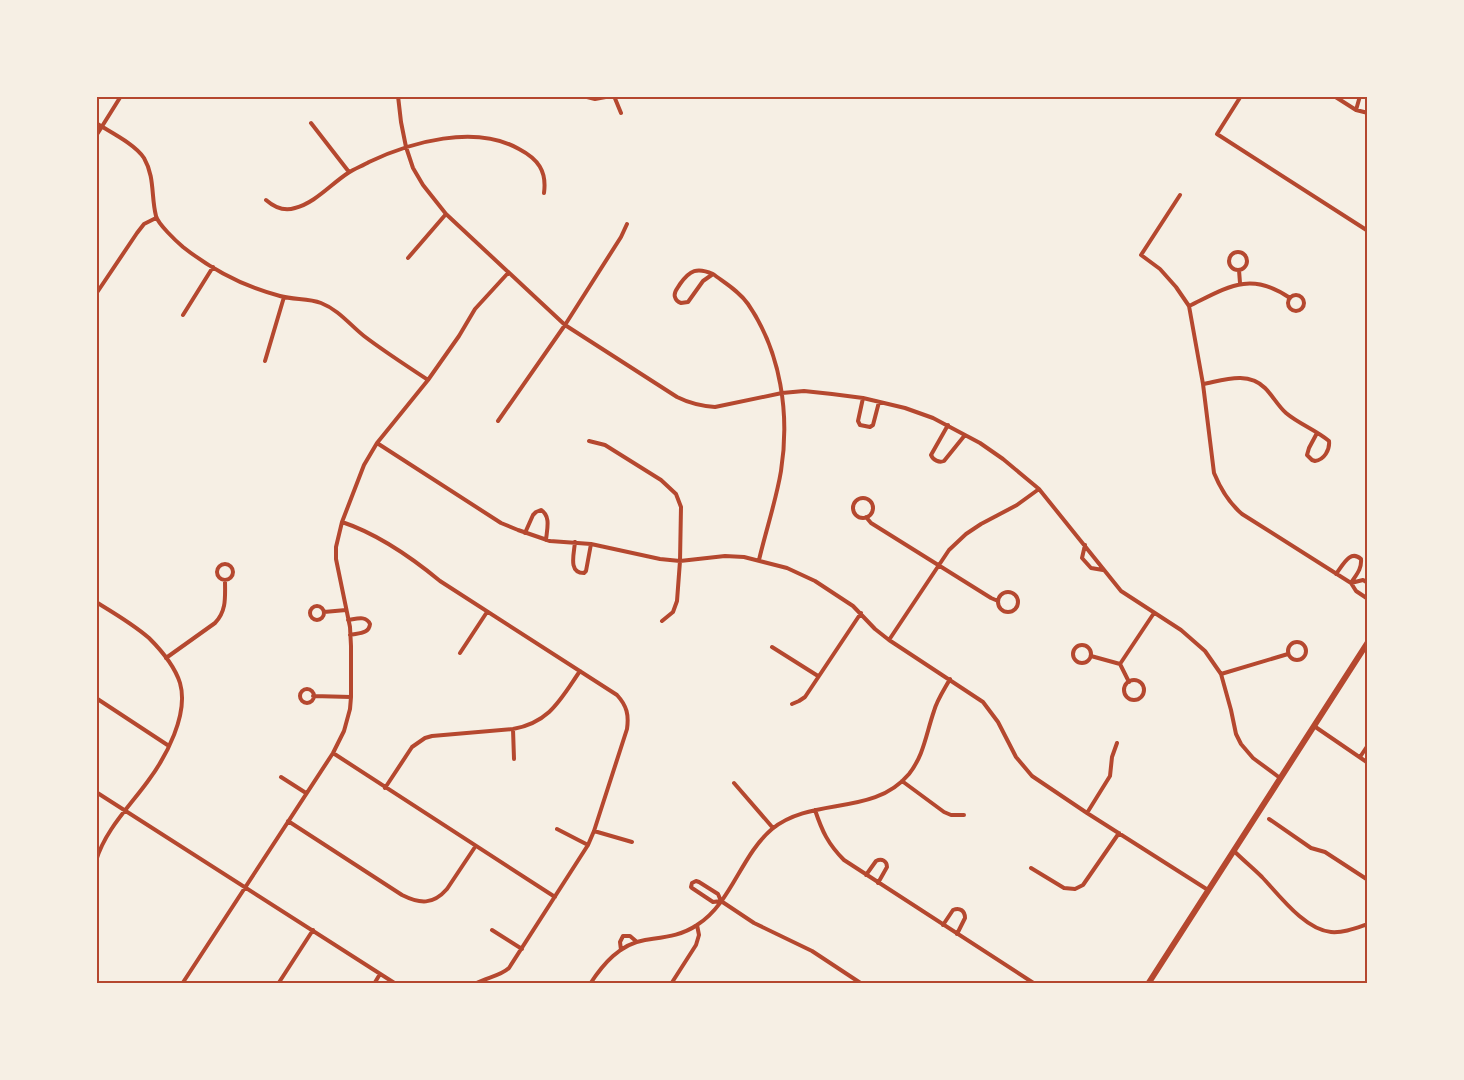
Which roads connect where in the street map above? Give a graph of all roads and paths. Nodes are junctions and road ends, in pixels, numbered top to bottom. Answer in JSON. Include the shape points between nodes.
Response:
{"nodes":[{"id":1,"x":121,"y":96,"type":"edge"},
{"id":2,"x":398,"y":96,"type":"edge"},
{"id":3,"x":583,"y":96,"type":"edge"},
{"id":4,"x":613,"y":96,"type":"edge"},
{"id":5,"x":1240,"y":96,"type":"edge"},
{"id":6,"x":1360,"y":96,"type":"edge"},
{"id":7,"x":1337,"y":97,"type":"edge"},
{"id":8,"x":1356,"y":110,"type":"junction"},
{"id":9,"x":621,"y":113,"type":"dead end"},
{"id":10,"x":1368,"y":113,"type":"edge"},
{"id":11,"x":96,"y":123,"type":"edge"},
{"id":12,"x":311,"y":123,"type":"dead end"},
{"id":13,"x":102,"y":127,"type":"junction"},
{"id":14,"x":96,"y":136,"type":"edge"},
{"id":15,"x":406,"y":147,"type":"junction"},
{"id":16,"x":349,"y":172,"type":"junction"},
{"id":17,"x":544,"y":193,"type":"dead end"},
{"id":18,"x":1180,"y":195,"type":"dead end"},
{"id":19,"x":266,"y":200,"type":"dead end"},
{"id":20,"x":446,"y":214,"type":"junction"},
{"id":21,"x":156,"y":219,"type":"junction"},
{"id":22,"x":627,"y":224,"type":"dead end"},
{"id":23,"x":1368,"y":231,"type":"edge"},
{"id":24,"x":408,"y":258,"type":"dead end"},
{"id":25,"x":213,"y":267,"type":"junction"},
{"id":26,"x":1239,"y":270,"type":"junction"},
{"id":27,"x":508,"y":273,"type":"junction"},
{"id":28,"x":713,"y":274,"type":"junction"},
{"id":29,"x":1240,"y":283,"type":"junction"},
{"id":30,"x":96,"y":294,"type":"edge"},
{"id":31,"x":285,"y":297,"type":"junction"},
{"id":32,"x":1290,"y":298,"type":"junction"},
{"id":33,"x":1189,"y":306,"type":"junction"},
{"id":34,"x":183,"y":315,"type":"dead end"},
{"id":35,"x":565,"y":325,"type":"junction"},
{"id":36,"x":265,"y":361,"type":"dead end"},
{"id":37,"x":429,"y":380,"type":"junction"},
{"id":38,"x":1203,"y":384,"type":"junction"},
{"id":39,"x":782,"y":393,"type":"junction"},
{"id":40,"x":863,"y":398,"type":"junction"},
{"id":41,"x":879,"y":402,"type":"junction"},
{"id":42,"x":498,"y":421,"type":"dead end"},
{"id":43,"x":948,"y":425,"type":"junction"},
{"id":44,"x":1317,"y":433,"type":"junction"},
{"id":45,"x":965,"y":435,"type":"junction"},
{"id":46,"x":589,"y":441,"type":"dead end"},
{"id":47,"x":377,"y":443,"type":"junction"},
{"id":48,"x":1039,"y":489,"type":"junction"},
{"id":49,"x":866,"y":517,"type":"junction"},
{"id":50,"x":342,"y":522,"type":"junction"},
{"id":51,"x":525,"y":533,"type":"junction"},
{"id":52,"x":546,"y":540,"type":"junction"},
{"id":53,"x":575,"y":542,"type":"junction"},
{"id":54,"x":591,"y":544,"type":"junction"},
{"id":55,"x":1085,"y":545,"type":"junction"},
{"id":56,"x":759,"y":560,"type":"junction"},
{"id":57,"x":680,"y":561,"type":"junction"},
{"id":58,"x":938,"y":565,"type":"junction"},
{"id":59,"x":1104,"y":570,"type":"junction"},
{"id":60,"x":1336,"y":574,"type":"junction"},
{"id":61,"x":225,"y":580,"type":"junction"},
{"id":62,"x":1351,"y":583,"type":"junction"},
{"id":63,"x":1368,"y":583,"type":"edge"},
{"id":64,"x":1368,"y":598,"type":"edge"},
{"id":65,"x":998,"y":601,"type":"junction"},
{"id":66,"x":96,"y":602,"type":"edge"},
{"id":67,"x":346,"y":610,"type":"junction"},
{"id":68,"x":324,"y":612,"type":"dead end"},
{"id":69,"x":487,"y":612,"type":"junction"},
{"id":70,"x":861,"y":613,"type":"junction"},
{"id":71,"x":1154,"y":613,"type":"junction"},
{"id":72,"x":348,"y":620,"type":"junction"},
{"id":73,"x":662,"y":621,"type":"dead end"},
{"id":74,"x":350,"y":634,"type":"junction"},
{"id":75,"x":889,"y":640,"type":"junction"},
{"id":76,"x":1368,"y":642,"type":"edge"},
{"id":77,"x":772,"y":647,"type":"dead end"},
{"id":78,"x":460,"y":653,"type":"dead end"},
{"id":79,"x":1288,"y":654,"type":"junction"},
{"id":80,"x":1091,"y":656,"type":"junction"},
{"id":81,"x":165,"y":658,"type":"junction"},
{"id":82,"x":1120,"y":664,"type":"junction"},
{"id":83,"x":580,"y":671,"type":"junction"},
{"id":84,"x":1221,"y":674,"type":"junction"},
{"id":85,"x":818,"y":676,"type":"junction"},
{"id":86,"x":950,"y":679,"type":"junction"},
{"id":87,"x":1129,"y":682,"type":"junction"},
{"id":88,"x":313,"y":696,"type":"dead end"},
{"id":89,"x":351,"y":697,"type":"junction"},
{"id":90,"x":96,"y":699,"type":"edge"},
{"id":91,"x":792,"y":704,"type":"dead end"},
{"id":92,"x":1314,"y":726,"type":"junction"},
{"id":93,"x":513,"y":729,"type":"junction"},
{"id":94,"x":1117,"y":743,"type":"dead end"},
{"id":95,"x":1368,"y":745,"type":"edge"},
{"id":96,"x":169,"y":746,"type":"junction"},
{"id":97,"x":333,"y":753,"type":"junction"},
{"id":98,"x":1360,"y":757,"type":"junction"},
{"id":99,"x":514,"y":759,"type":"dead end"},
{"id":100,"x":1368,"y":763,"type":"edge"},
{"id":101,"x":281,"y":777,"type":"dead end"},
{"id":102,"x":1280,"y":778,"type":"junction"},
{"id":103,"x":902,"y":781,"type":"junction"},
{"id":104,"x":734,"y":783,"type":"dead end"},
{"id":105,"x":386,"y":788,"type":"junction"},
{"id":106,"x":96,"y":792,"type":"edge"},
{"id":107,"x":306,"y":793,"type":"junction"},
{"id":108,"x":124,"y":810,"type":"junction"},
{"id":109,"x":815,"y":810,"type":"junction"},
{"id":110,"x":1087,"y":813,"type":"junction"},
{"id":111,"x":964,"y":815,"type":"dead end"},
{"id":112,"x":1269,"y":819,"type":"dead end"},
{"id":113,"x":288,"y":821,"type":"junction"},
{"id":114,"x":773,"y":828,"type":"junction"},
{"id":115,"x":558,"y":829,"type":"dead end"},
{"id":116,"x":594,"y":831,"type":"junction"},
{"id":117,"x":1119,"y":833,"type":"junction"},
{"id":118,"x":632,"y":842,"type":"dead end"},
{"id":119,"x":588,"y":845,"type":"junction"},
{"id":120,"x":475,"y":846,"type":"junction"},
{"id":121,"x":1233,"y":851,"type":"junction"},
{"id":122,"x":96,"y":861,"type":"edge"},
{"id":123,"x":1031,"y":868,"type":"dead end"},
{"id":124,"x":866,"y":875,"type":"junction"},
{"id":125,"x":1368,"y":880,"type":"edge"},
{"id":126,"x":878,"y":883,"type":"junction"},
{"id":127,"x":245,"y":887,"type":"junction"},
{"id":128,"x":1208,"y":890,"type":"junction"},
{"id":129,"x":555,"y":897,"type":"junction"},
{"id":130,"x":721,"y":901,"type":"junction"},
{"id":131,"x":1368,"y":924,"type":"edge"},
{"id":132,"x":698,"y":925,"type":"junction"},
{"id":133,"x":943,"y":925,"type":"junction"},
{"id":134,"x":313,"y":930,"type":"junction"},
{"id":135,"x":492,"y":930,"type":"dead end"},
{"id":136,"x":957,"y":934,"type":"junction"},
{"id":137,"x":637,"y":942,"type":"junction"},
{"id":138,"x":522,"y":949,"type":"junction"},
{"id":139,"x":621,"y":950,"type":"junction"},
{"id":140,"x":380,"y":974,"type":"junction"},
{"id":141,"x":182,"y":984,"type":"edge"},
{"id":142,"x":278,"y":984,"type":"edge"},
{"id":143,"x":374,"y":984,"type":"edge"},
{"id":144,"x":396,"y":984,"type":"edge"},
{"id":145,"x":475,"y":984,"type":"edge"},
{"id":146,"x":590,"y":984,"type":"edge"},
{"id":147,"x":671,"y":984,"type":"edge"},
{"id":148,"x":862,"y":984,"type":"edge"},
{"id":149,"x":1035,"y":984,"type":"edge"},
{"id":150,"x":1148,"y":984,"type":"edge"}],
"edges":[{"from":1,"to":13,"type":"street"},
{"from":2,"to":15,"type":"street"},
{"from":3,"to":4,"type":"street"},
{"from":4,"to":9,"type":"street"},
{"from":5,"to":23,"type":"street","via":[[1217,134]]},
{"from":6,"to":8,"type":"street"},
{"from":7,"to":8,"type":"street"},
{"from":8,"to":10,"type":"street"},
{"from":11,"to":13,"type":"street"},
{"from":12,"to":16,"type":"street"},
{"from":13,"to":14,"type":"street"},
{"from":13,"to":21,"type":"street","via":[[142,156],[151,175]]},
{"from":15,"to":16,"type":"street"},
{"from":15,"to":17,"type":"street","via":[[457,137],[511,144],[534,159],[542,170]]},
{"from":15,"to":20,"type":"street","via":[[413,168]]},
{"from":16,"to":19,"type":"street","via":[[294,209],[283,210]]},
{"from":18,"to":33,"type":"street","via":[[1141,255],[1160,268]]},
{"from":20,"to":24,"type":"street"},
{"from":20,"to":27,"type":"street"},
{"from":21,"to":25,"type":"street","via":[[182,246]]},
{"from":21,"to":30,"type":"street","via":[[136,232]]},
{"from":22,"to":35,"type":"street"},
{"from":25,"to":31,"type":"street","via":[[241,283]]},
{"from":25,"to":34,"type":"street"},
{"from":26,"to":26,"type":"street","via":[[1247,262],[1237,252],[1229,262]]},
{"from":26,"to":29,"type":"street"},
{"from":27,"to":35,"type":"street"},
{"from":27,"to":37,"type":"street","via":[[475,309]]},
{"from":28,"to":28,"type":"street","via":[[688,302],[676,300],[676,290],[687,274],[703,270]]},
{"from":28,"to":39,"type":"street","via":[[747,303],[763,330]]},
{"from":29,"to":32,"type":"street","via":[[1269,287]]},
{"from":29,"to":33,"type":"street"},
{"from":31,"to":36,"type":"street"},
{"from":31,"to":37,"type":"street","via":[[303,298],[334,310]]},
{"from":32,"to":32,"type":"street","via":[[1292,310],[1302,308],[1301,297]]},
{"from":33,"to":38,"type":"street"},
{"from":35,"to":39,"type":"street","via":[[691,403],[715,407]]},
{"from":35,"to":42,"type":"street"},
{"from":37,"to":47,"type":"street"},
{"from":38,"to":44,"type":"street","via":[[1241,377],[1251,379],[1284,411]]},
{"from":38,"to":60,"type":"street","via":[[1214,473],[1228,501]]},
{"from":39,"to":40,"type":"street","via":[[804,391]]},
{"from":39,"to":56,"type":"street","via":[[781,472]]},
{"from":40,"to":41,"type":"street"},
{"from":40,"to":41,"type":"street","via":[[858,421],[870,427]]},
{"from":41,"to":43,"type":"street"},
{"from":43,"to":45,"type":"street"},
{"from":43,"to":45,"type":"street","via":[[932,458],[944,461]]},
{"from":44,"to":44,"type":"street","via":[[1308,452],[1315,461],[1323,458],[1330,444]]},
{"from":45,"to":48,"type":"street","via":[[1003,459]]},
{"from":46,"to":57,"type":"street","via":[[619,453],[676,494],[681,507]]},
{"from":47,"to":50,"type":"street"},
{"from":47,"to":51,"type":"street","via":[[501,522]]},
{"from":48,"to":55,"type":"street"},
{"from":48,"to":58,"type":"street","via":[[966,534]]},
{"from":49,"to":49,"type":"street","via":[[872,512],[872,505],[859,500],[854,504],[854,512]]},
{"from":49,"to":58,"type":"street"},
{"from":50,"to":67,"type":"street","via":[[336,559]]},
{"from":50,"to":69,"type":"street","via":[[371,534]]},
{"from":51,"to":52,"type":"street"},
{"from":51,"to":52,"type":"street","via":[[541,510],[548,518]]},
{"from":52,"to":53,"type":"street"},
{"from":53,"to":54,"type":"street"},
{"from":53,"to":54,"type":"street","via":[[574,567],[580,574],[586,571]]},
{"from":54,"to":57,"type":"street"},
{"from":55,"to":59,"type":"street"},
{"from":55,"to":59,"type":"street","via":[[1082,558],[1091,568]]},
{"from":56,"to":57,"type":"street","via":[[725,556]]},
{"from":56,"to":70,"type":"street","via":[[800,573]]},
{"from":57,"to":73,"type":"street","via":[[675,607]]},
{"from":58,"to":65,"type":"street"},
{"from":58,"to":75,"type":"street"},
{"from":59,"to":71,"type":"street","via":[[1121,591]]},
{"from":60,"to":62,"type":"street"},
{"from":60,"to":62,"type":"street","via":[[1348,558],[1360,557],[1361,566]]},
{"from":61,"to":61,"type":"street","via":[[233,572],[225,563],[217,572]]},
{"from":61,"to":81,"type":"street","via":[[225,608],[220,619]]},
{"from":62,"to":63,"type":"street"},
{"from":62,"to":64,"type":"street"},
{"from":65,"to":65,"type":"street","via":[[1000,609],[1007,612],[1018,603],[1016,595],[1009,592],[1001,594]]},
{"from":66,"to":81,"type":"street","via":[[144,635]]},
{"from":67,"to":68,"type":"street"},
{"from":67,"to":72,"type":"street"},
{"from":69,"to":78,"type":"street"},
{"from":69,"to":83,"type":"street"},
{"from":70,"to":75,"type":"street"},
{"from":70,"to":85,"type":"street"},
{"from":71,"to":82,"type":"street"},
{"from":71,"to":84,"type":"street","via":[[1205,651]]},
{"from":72,"to":74,"type":"street"},
{"from":72,"to":74,"type":"street","via":[[364,618],[370,624],[367,631]]},
{"from":74,"to":89,"type":"street"},
{"from":75,"to":86,"type":"street"},
{"from":76,"to":92,"type":"main road"},
{"from":77,"to":85,"type":"street"},
{"from":79,"to":79,"type":"street","via":[[1300,660],[1306,648],[1294,642]]},
{"from":79,"to":84,"type":"street"},
{"from":80,"to":80,"type":"street","via":[[1084,645],[1074,652],[1080,663]]},
{"from":80,"to":82,"type":"street"},
{"from":81,"to":96,"type":"street","via":[[181,686],[180,716]]},
{"from":82,"to":87,"type":"street"},
{"from":83,"to":93,"type":"street","via":[[552,711],[535,723]]},
{"from":83,"to":116,"type":"street","via":[[617,695],[628,712],[627,729]]},
{"from":84,"to":102,"type":"street","via":[[1241,744]]},
{"from":85,"to":91,"type":"street","via":[[805,697]]},
{"from":86,"to":103,"type":"street","via":[[934,709],[917,762]]},
{"from":86,"to":110,"type":"street","via":[[991,711],[1016,757],[1032,776]]},
{"from":87,"to":87,"type":"street","via":[[1124,687],[1125,694],[1130,700],[1138,699],[1143,694],[1142,686],[1137,681]]},
{"from":88,"to":89,"type":"street"},
{"from":89,"to":97,"type":"street","via":[[348,720]]},
{"from":90,"to":96,"type":"street"},
{"from":92,"to":98,"type":"street"},
{"from":92,"to":102,"type":"main road"},
{"from":93,"to":99,"type":"street"},
{"from":93,"to":105,"type":"street","via":[[425,738],[412,747]]},
{"from":94,"to":110,"type":"street","via":[[1110,776]]},
{"from":95,"to":98,"type":"street"},
{"from":96,"to":108,"type":"street","via":[[149,780]]},
{"from":97,"to":105,"type":"street"},
{"from":97,"to":107,"type":"street"},
{"from":98,"to":100,"type":"street"},
{"from":101,"to":107,"type":"street"},
{"from":102,"to":121,"type":"main road"},
{"from":103,"to":109,"type":"street","via":[[875,799]]},
{"from":103,"to":111,"type":"street","via":[[944,812]]},
{"from":104,"to":114,"type":"street"},
{"from":105,"to":120,"type":"street"},
{"from":106,"to":108,"type":"street"},
{"from":107,"to":113,"type":"street"},
{"from":108,"to":122,"type":"street"},
{"from":108,"to":127,"type":"street"},
{"from":109,"to":114,"type":"street"},
{"from":109,"to":124,"type":"street","via":[[823,834],[836,853]]},
{"from":110,"to":117,"type":"street"},
{"from":112,"to":125,"type":"street"},
{"from":113,"to":120,"type":"street","via":[[402,895],[425,902],[447,889]]},
{"from":113,"to":127,"type":"street"},
{"from":114,"to":130,"type":"street","via":[[755,848]]},
{"from":115,"to":119,"type":"street"},
{"from":116,"to":118,"type":"street"},
{"from":116,"to":119,"type":"street"},
{"from":117,"to":123,"type":"street","via":[[1087,880],[1075,889],[1064,888]]},
{"from":117,"to":128,"type":"street"},
{"from":119,"to":129,"type":"street"},
{"from":120,"to":129,"type":"street"},
{"from":121,"to":128,"type":"main road"},
{"from":121,"to":131,"type":"street","via":[[1297,914],[1316,927],[1333,932]]},
{"from":124,"to":126,"type":"street"},
{"from":124,"to":126,"type":"street","via":[[878,859],[884,860],[887,867]]},
{"from":126,"to":133,"type":"street"},
{"from":127,"to":134,"type":"street"},
{"from":127,"to":141,"type":"street"},
{"from":128,"to":150,"type":"main road"},
{"from":129,"to":138,"type":"street"},
{"from":130,"to":130,"type":"street","via":[[713,902],[692,888],[692,883],[696,880],[718,894]]},
{"from":130,"to":132,"type":"street"},
{"from":130,"to":148,"type":"street","via":[[754,923],[812,951]]},
{"from":132,"to":137,"type":"street","via":[[673,936]]},
{"from":132,"to":147,"type":"street","via":[[696,945]]},
{"from":133,"to":136,"type":"street"},
{"from":133,"to":136,"type":"street","via":[[953,910],[962,910],[965,918]]},
{"from":134,"to":140,"type":"street"},
{"from":134,"to":142,"type":"street"},
{"from":135,"to":138,"type":"street"},
{"from":136,"to":149,"type":"street"},
{"from":137,"to":139,"type":"street"},
{"from":137,"to":139,"type":"street","via":[[622,936]]},
{"from":138,"to":145,"type":"street","via":[[504,972]]},
{"from":139,"to":146,"type":"street"},
{"from":140,"to":143,"type":"street"},
{"from":140,"to":144,"type":"street"}]}
